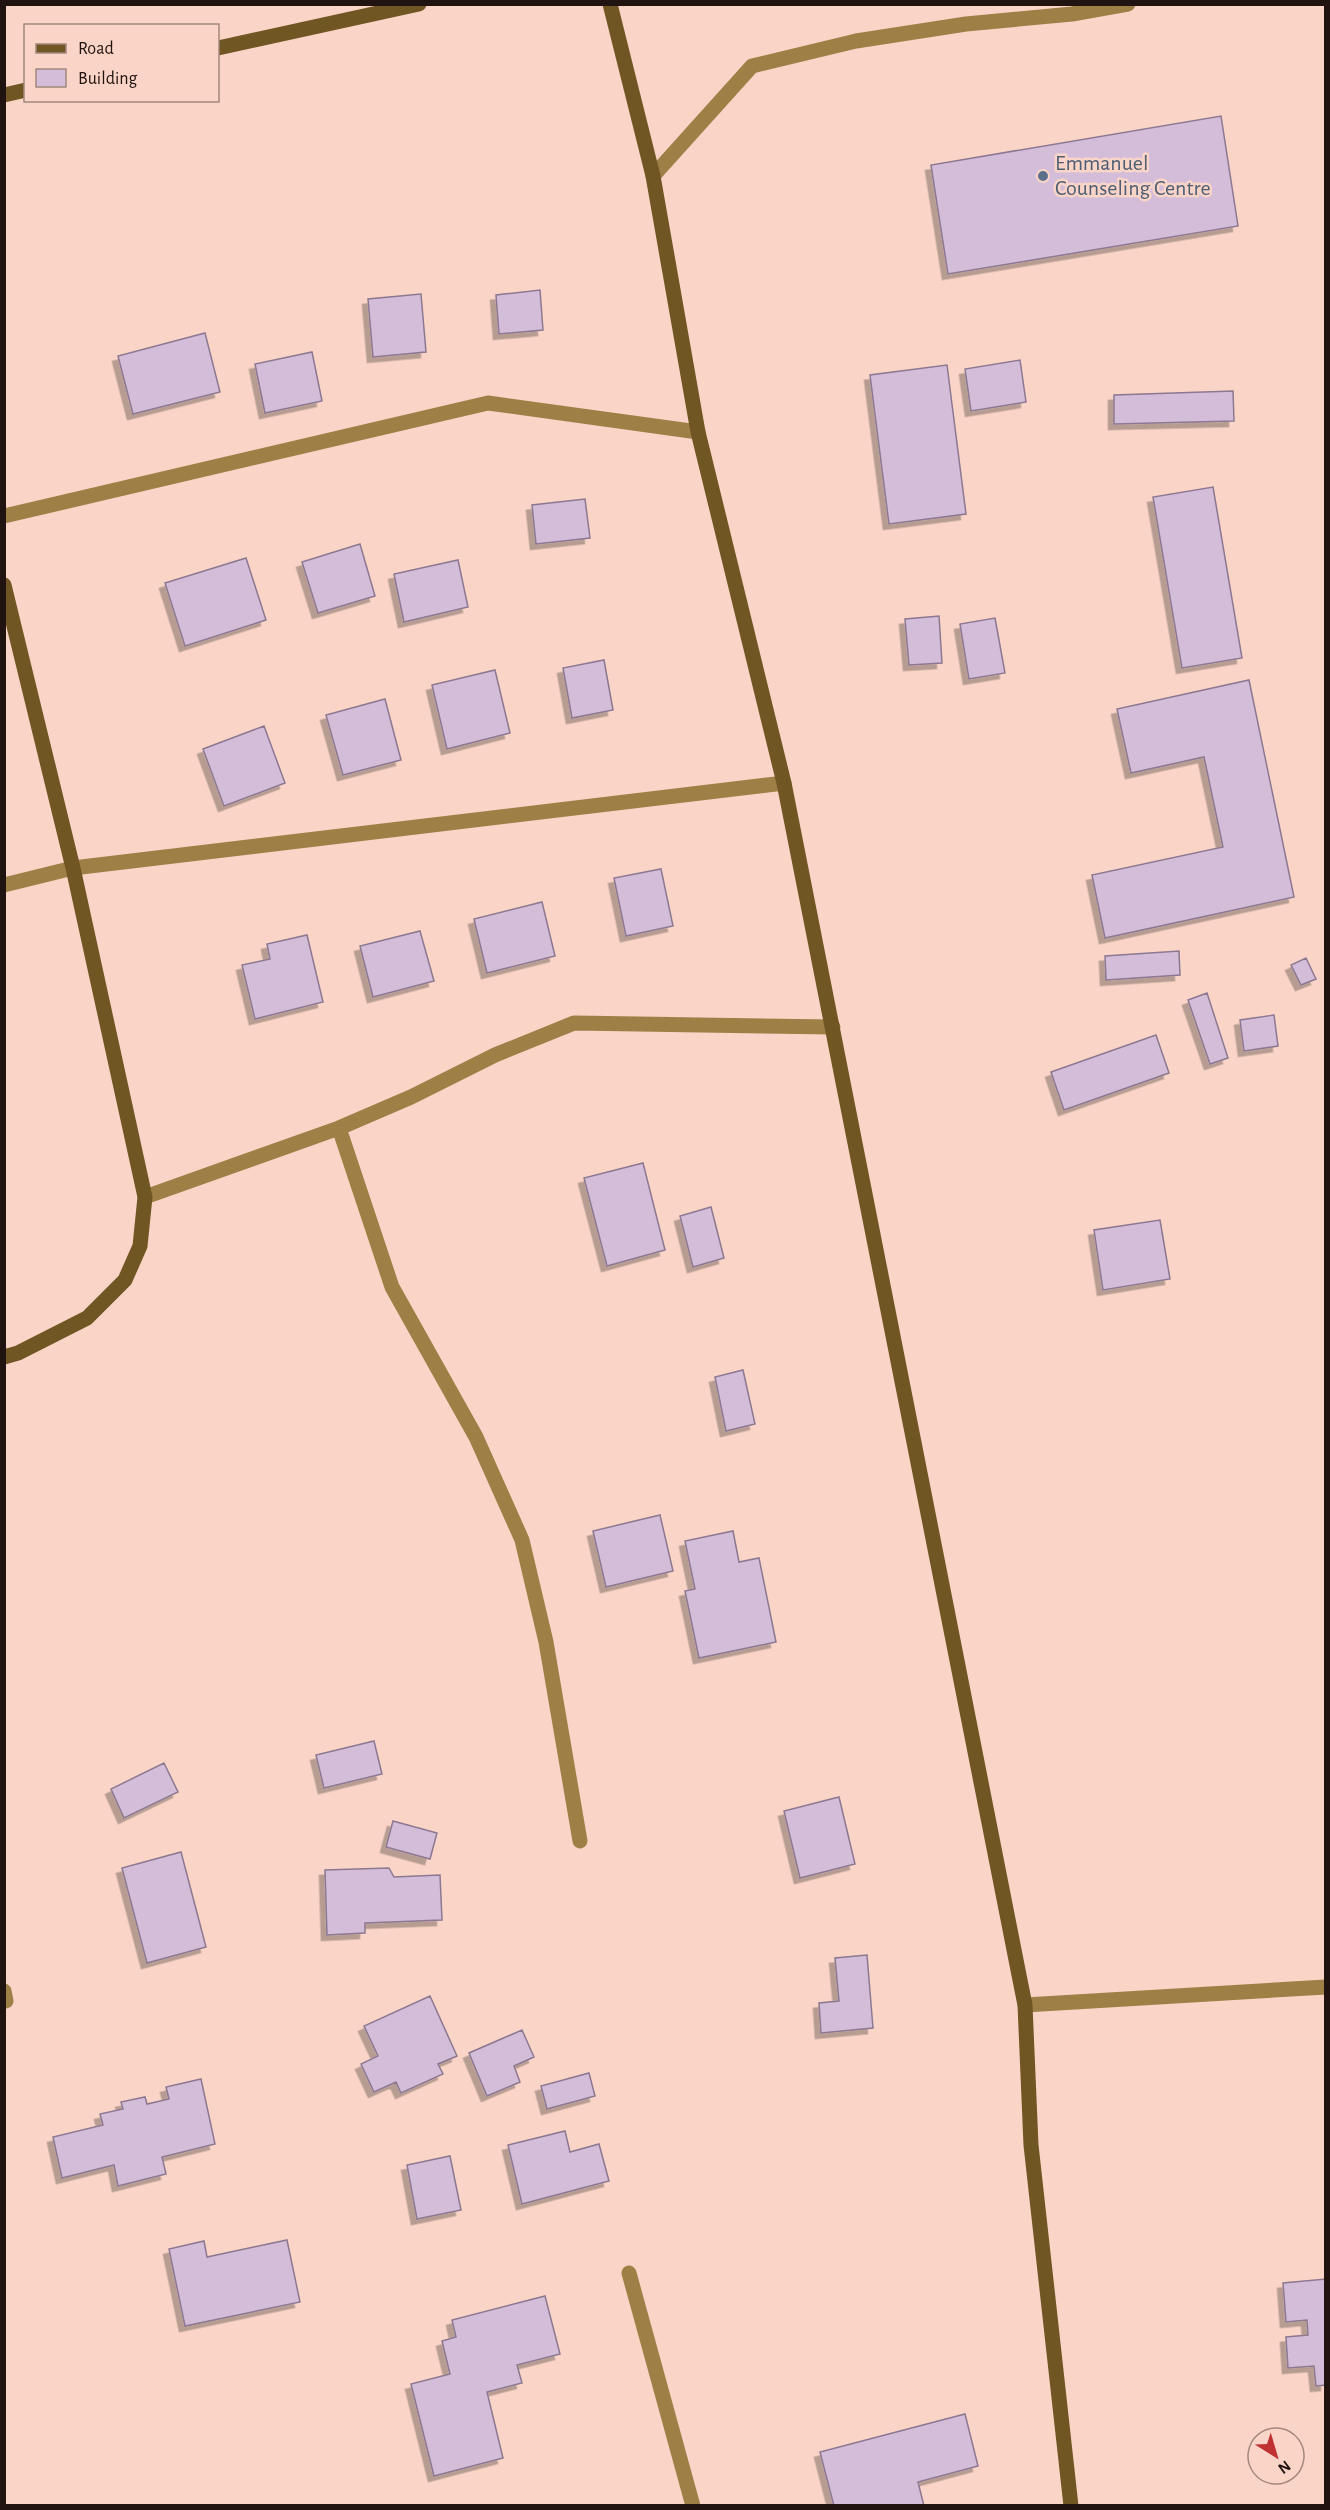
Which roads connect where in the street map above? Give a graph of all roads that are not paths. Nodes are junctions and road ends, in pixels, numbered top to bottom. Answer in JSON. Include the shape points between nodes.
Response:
{"nodes":[{"id":1,"x":419,"y":4,"type":"edge"},
{"id":2,"x":610,"y":4,"type":"edge"},
{"id":3,"x":1128,"y":4,"type":"edge"},
{"id":4,"x":219,"y":48,"type":"edge"},
{"id":5,"x":24,"y":90,"type":"edge"},
{"id":6,"x":4,"y":95,"type":"edge"},
{"id":7,"x":653,"y":176,"type":"junction"},
{"id":8,"x":698,"y":432,"type":"junction"},
{"id":9,"x":4,"y":516,"type":"edge"},
{"id":10,"x":4,"y":585,"type":"edge"},
{"id":11,"x":784,"y":783,"type":"junction"},
{"id":12,"x":73,"y":868,"type":"junction"},
{"id":13,"x":4,"y":885,"type":"edge"},
{"id":14,"x":833,"y":1027,"type":"junction"},
{"id":15,"x":339,"y":1128,"type":"junction"},
{"id":16,"x":145,"y":1197,"type":"junction"},
{"id":17,"x":4,"y":1357,"type":"edge"},
{"id":18,"x":580,"y":1841,"type":"dead end"},
{"id":19,"x":1326,"y":1987,"type":"edge"},
{"id":20,"x":1025,"y":2005,"type":"junction"},
{"id":21,"x":628,"y":2272,"type":"dead end"},
{"id":22,"x":693,"y":2505,"type":"edge"},
{"id":23,"x":1071,"y":2505,"type":"edge"}],
"edges":[{"from":1,"to":4,"type":"street"},
{"from":2,"to":7,"type":"street"},
{"from":3,"to":7,"type":"street","via":[[856,41],[752,66]]},
{"from":5,"to":6,"type":"street"},
{"from":7,"to":8,"type":"street"},
{"from":8,"to":9,"type":"street","via":[[488,403]]},
{"from":8,"to":11,"type":"street"},
{"from":10,"to":12,"type":"street"},
{"from":11,"to":12,"type":"street"},
{"from":11,"to":14,"type":"street"},
{"from":12,"to":13,"type":"street"},
{"from":12,"to":16,"type":"street"},
{"from":14,"to":15,"type":"street","via":[[574,1023],[495,1055]]},
{"from":14,"to":20,"type":"street"},
{"from":15,"to":16,"type":"street"},
{"from":15,"to":18,"type":"street","via":[[392,1287],[476,1437],[522,1540],[546,1642]]},
{"from":16,"to":17,"type":"street","via":[[140,1246],[125,1280],[87,1317]]},
{"from":19,"to":20,"type":"street"},
{"from":20,"to":23,"type":"street","via":[[1030,2145]]},
{"from":21,"to":22,"type":"street"}]}
